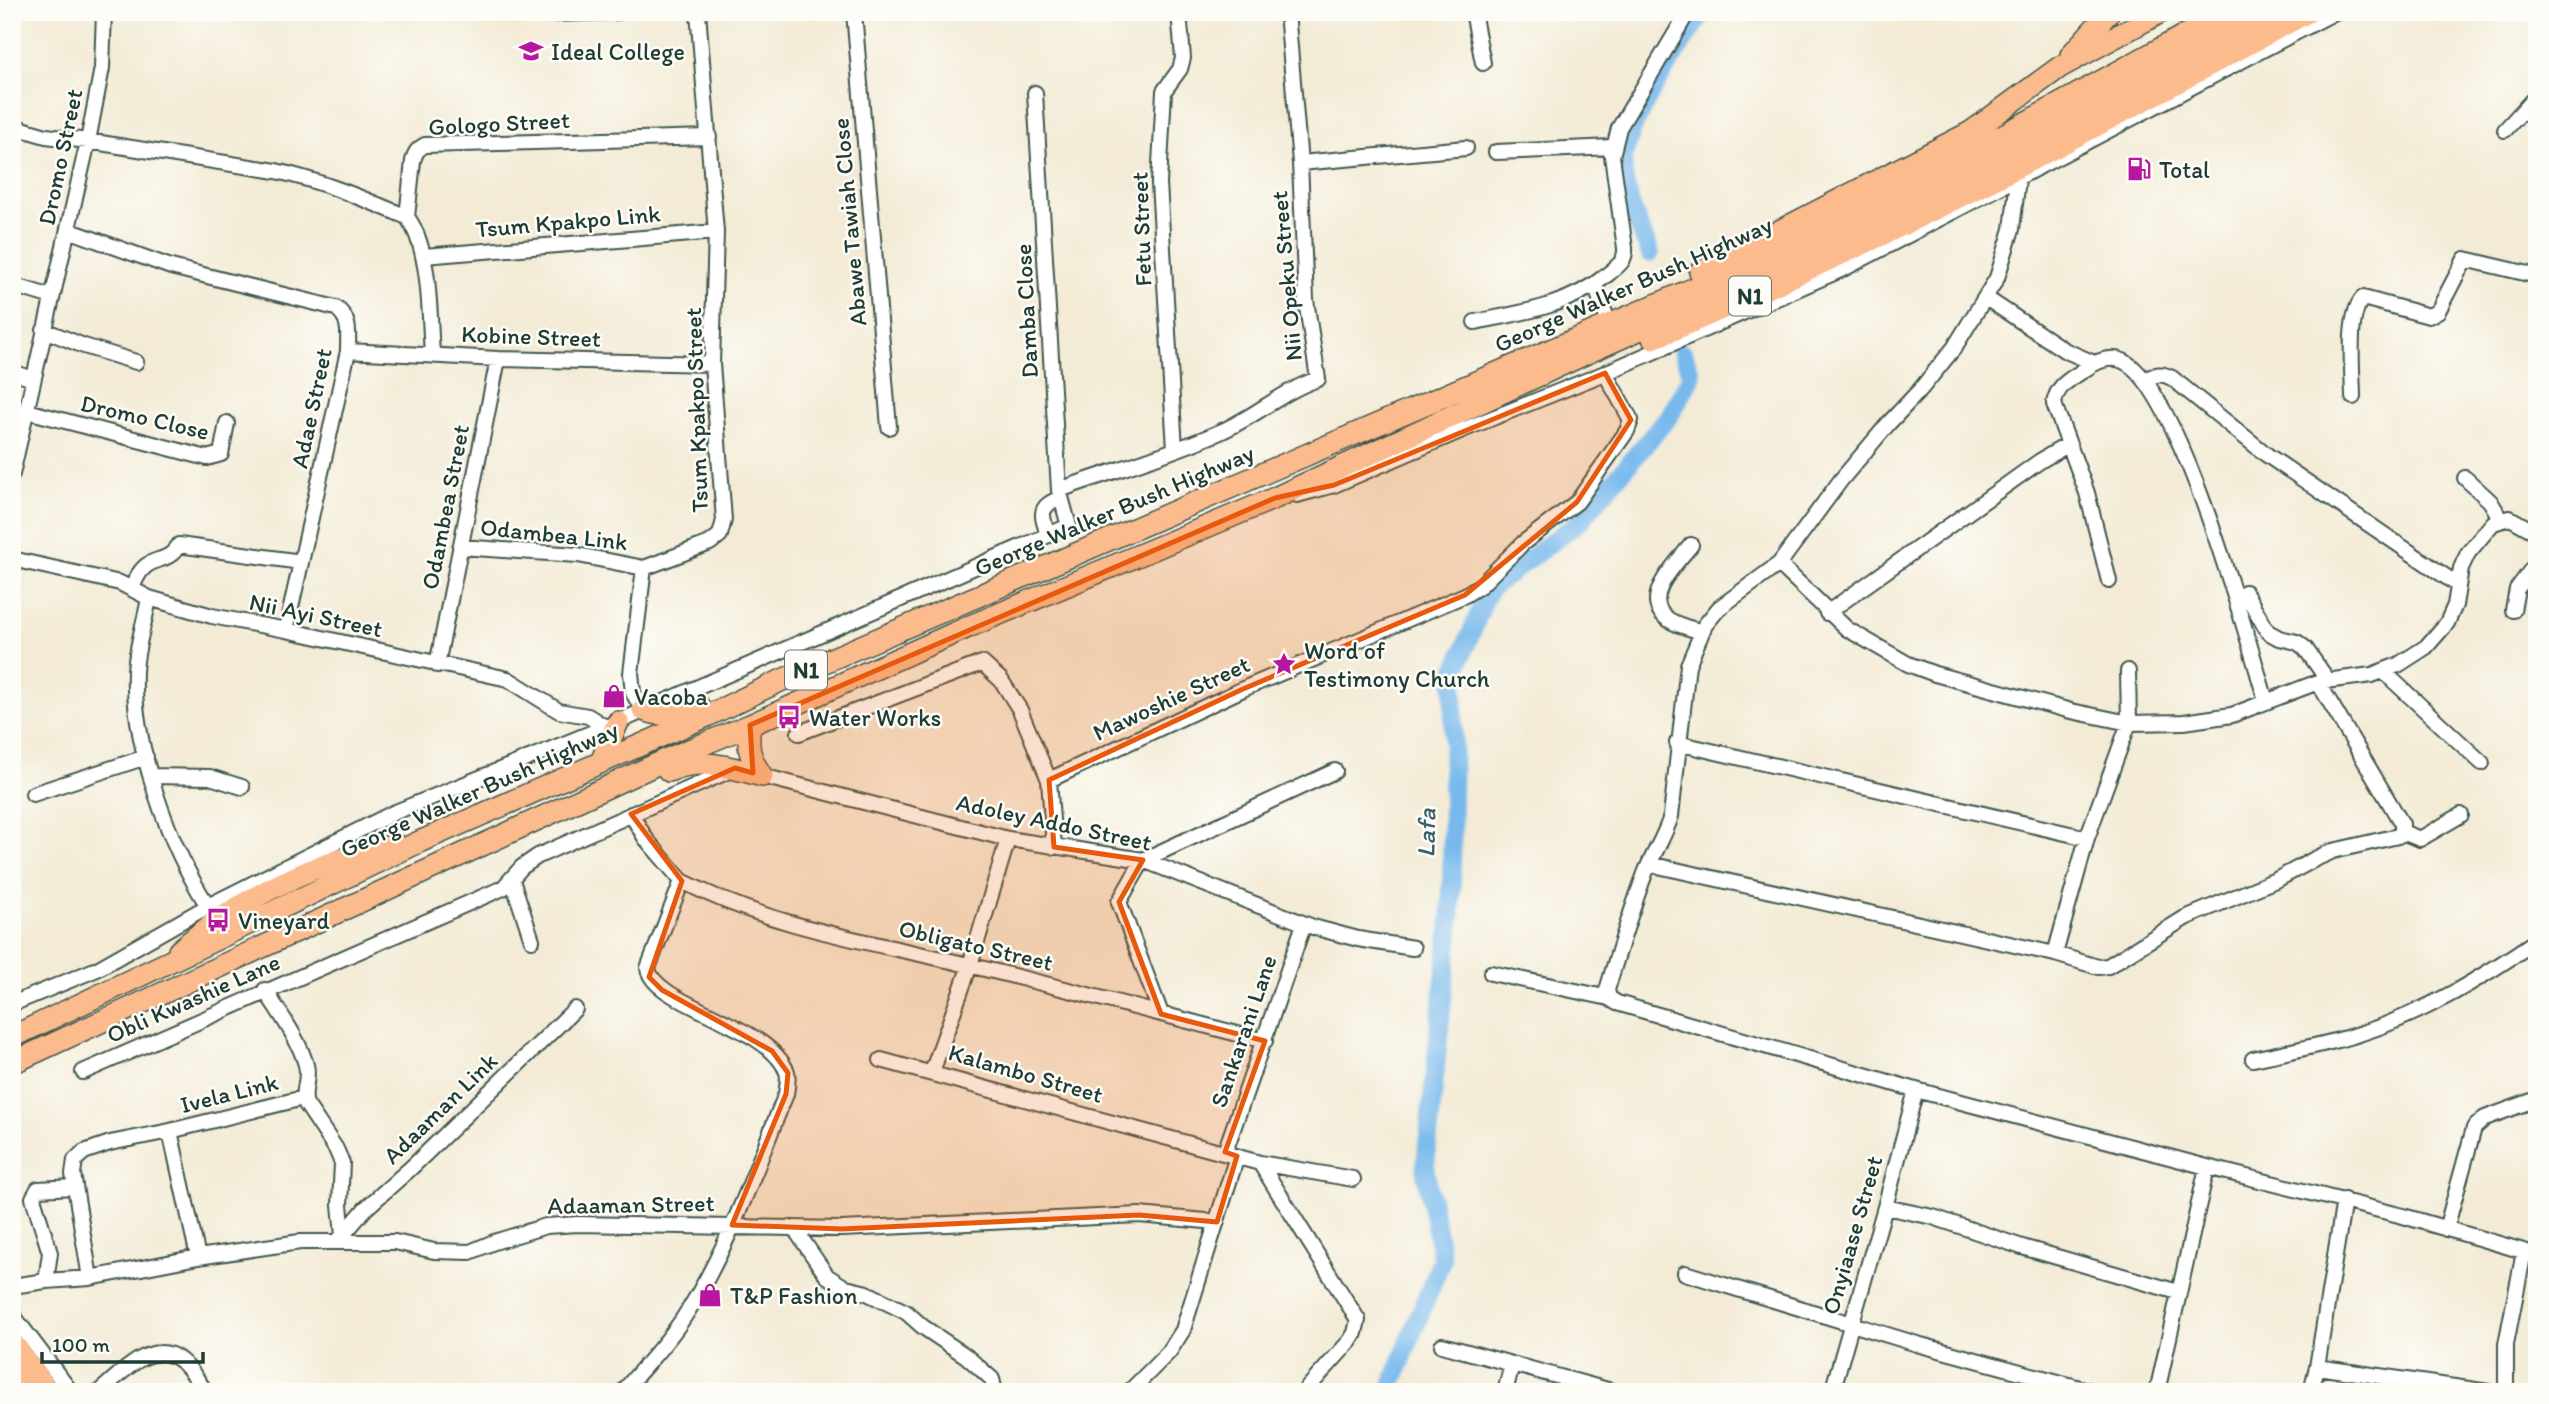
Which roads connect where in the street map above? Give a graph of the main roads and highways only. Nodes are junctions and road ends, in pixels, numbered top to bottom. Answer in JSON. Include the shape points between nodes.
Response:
{"nodes":[{"id":1,"x":2109,"y":12,"type":"edge"},
{"id":2,"x":2161,"y":12,"type":"edge"},
{"id":3,"x":2227,"y":12,"type":"edge"},
{"id":4,"x":2267,"y":12,"type":"edge"},
{"id":5,"x":2308,"y":12,"type":"edge"},
{"id":6,"x":2060,"y":67,"type":"junction"},
{"id":7,"x":1986,"y":165,"type":"junction"},
{"id":8,"x":1618,"y":321,"type":"junction"},
{"id":9,"x":780,"y":681,"type":"junction"},
{"id":10,"x":643,"y":710,"type":"road end"},
{"id":11,"x":611,"y":724,"type":"road end"},
{"id":12,"x":750,"y":725,"type":"junction"},
{"id":13,"x":601,"y":762,"type":"junction"},
{"id":14,"x":509,"y":832,"type":"junction"},
{"id":15,"x":12,"y":1037,"type":"edge"},
{"id":16,"x":12,"y":1063,"type":"edge"},
{"id":17,"x":12,"y":1341,"type":"edge"},
{"id":18,"x":12,"y":1363,"type":"edge"},
{"id":19,"x":35,"y":1392,"type":"edge"},
{"id":20,"x":50,"y":1392,"type":"edge"}],
"edges":[{"from":1,"to":6,"type":"highway"},
{"from":2,"to":6,"type":"highway"},
{"from":3,"to":7,"type":"highway","name":"George Walker Bush Highway","number":"N1"},
{"from":4,"to":7,"type":"highway","name":"George Walker Bush Highway","number":"N1"},
{"from":5,"to":7,"type":"highway","number":"N1"},
{"from":6,"to":8,"type":"highway","via":[[1971,132],[1665,289]]},
{"from":7,"to":8,"type":"highway","name":"George Walker Bush Highway","number":"N1"},
{"from":7,"to":12,"type":"highway","name":"George Walker Bush Highway","number":"N1","via":[[1731,289],[1275,498]]},
{"from":8,"to":9,"type":"highway","name":"George Walker Bush Highway","number":"N1"},
{"from":9,"to":10,"type":"highway","via":[[747,684],[674,715]]},
{"from":9,"to":13,"type":"highway","name":"George Walker Bush Highway","number":"N1"},
{"from":11,"to":13,"type":"highway"},
{"from":12,"to":14,"type":"highway","name":"George Walker Bush Highway","number":"N1"},
{"from":12,"to":14,"type":"highway","via":[[750,756],[762,776],[719,764],[695,763],[544,825]]},
{"from":13,"to":15,"type":"highway","name":"George Walker Bush Highway","number":"N1","via":[[419,842]]},
{"from":14,"to":16,"type":"highway","name":"George Walker Bush Highway","number":"N1"},
{"from":17,"to":20,"type":"main road"},
{"from":18,"to":19,"type":"highway"}]}
